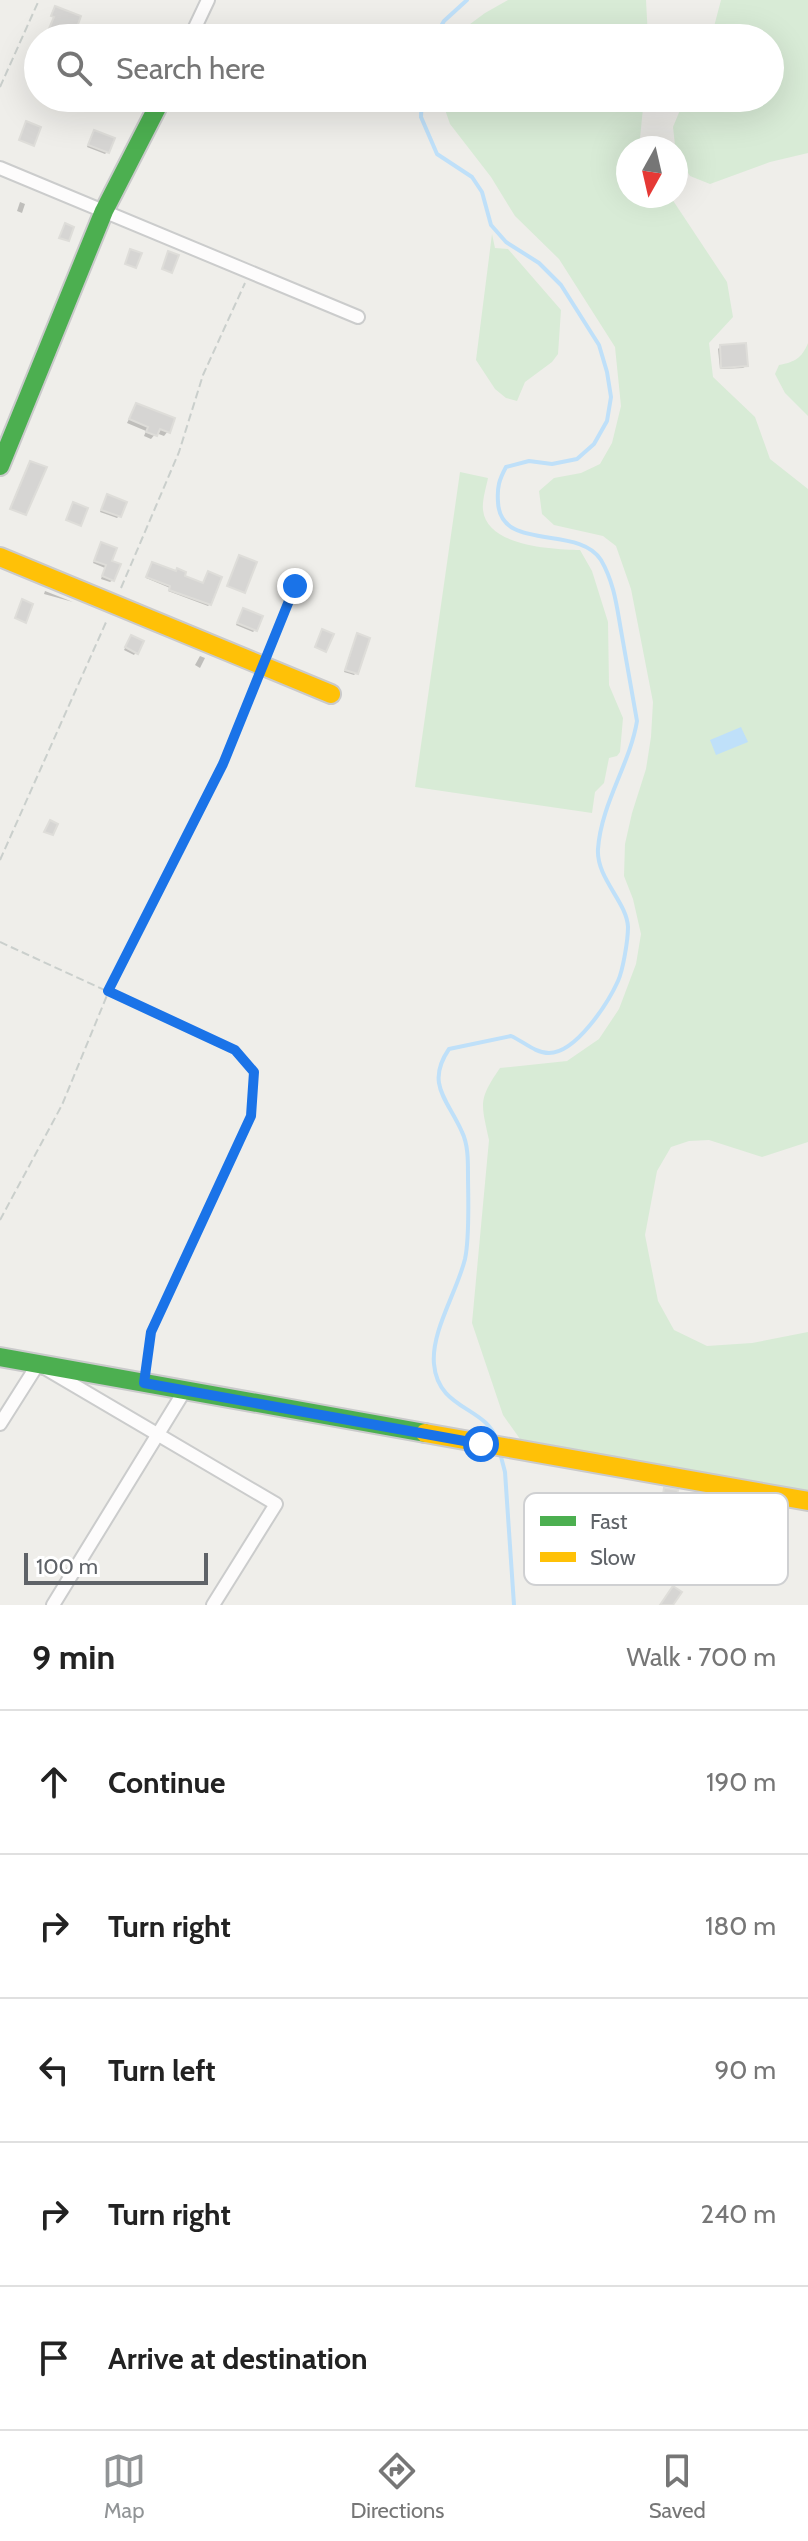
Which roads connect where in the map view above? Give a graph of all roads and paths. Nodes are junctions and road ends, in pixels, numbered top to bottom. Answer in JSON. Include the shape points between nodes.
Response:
{"nodes":[{"id":1,"x":39,"y":0,"type":"edge"},
{"id":2,"x":208,"y":0,"type":"edge"},
{"id":3,"x":28,"y":24,"type":"edge"},
{"id":4,"x":197,"y":24,"type":"edge"},
{"id":5,"x":24,"y":33,"type":"edge"},
{"id":6,"x":0,"y":87,"type":"edge"},
{"id":7,"x":155,"y":112,"type":"edge"},
{"id":8,"x":0,"y":168,"type":"edge"},
{"id":9,"x":104,"y":211,"type":"junction"},
{"id":10,"x":250,"y":272,"type":"junction"},
{"id":11,"x":358,"y":317,"type":"dead end"},
{"id":12,"x":0,"y":466,"type":"edge"},
{"id":13,"x":0,"y":557,"type":"edge"},
{"id":14,"x":295,"y":586,"type":"dead end"},
{"id":15,"x":114,"y":604,"type":"junction"},
{"id":16,"x":263,"y":666,"type":"junction"},
{"id":17,"x":331,"y":694,"type":"dead end"},
{"id":18,"x":0,"y":860,"type":"edge"},
{"id":19,"x":0,"y":942,"type":"edge"},
{"id":20,"x":108,"y":991,"type":"junction"},
{"id":21,"x":0,"y":1220,"type":"edge"},
{"id":22,"x":0,"y":1357,"type":"edge"},
{"id":23,"x":38,"y":1364,"type":"junction"},
{"id":24,"x":144,"y":1383,"type":"junction"},
{"id":25,"x":185,"y":1390,"type":"junction"},
{"id":26,"x":0,"y":1424,"type":"edge"},
{"id":27,"x":158,"y":1434,"type":"junction"},
{"id":28,"x":762,"y":1493,"type":"edge"},
{"id":29,"x":788,"y":1497,"type":"edge"},
{"id":30,"x":808,"y":1501,"type":"edge"},
{"id":31,"x":53,"y":1605,"type":"edge"},
{"id":32,"x":213,"y":1605,"type":"edge"}],
"edges":[{"from":1,"to":3,"type":"path"},
{"from":2,"to":4,"type":"street"},
{"from":5,"to":6,"type":"path"},
{"from":7,"to":9,"type":"street"},
{"from":8,"to":9,"type":"street"},
{"from":9,"to":10,"type":"street"},
{"from":9,"to":12,"type":"street"},
{"from":10,"to":11,"type":"street"},
{"from":10,"to":15,"type":"path","via":[[203,375],[179,452]]},
{"from":13,"to":15,"type":"street"},
{"from":14,"to":16,"type":"path"},
{"from":15,"to":16,"type":"street"},
{"from":15,"to":18,"type":"path"},
{"from":16,"to":17,"type":"street"},
{"from":16,"to":20,"type":"path","via":[[223,764]]},
{"from":19,"to":20,"type":"path"},
{"from":20,"to":21,"type":"path","via":[[62,1105]]},
{"from":20,"to":24,"type":"path","via":[[235,1050],[254,1072],[251,1116],[151,1332]]},
{"from":22,"to":23,"type":"street"},
{"from":23,"to":24,"type":"street"},
{"from":23,"to":26,"type":"street"},
{"from":23,"to":27,"type":"street"},
{"from":24,"to":25,"type":"street"},
{"from":25,"to":27,"type":"street"},
{"from":25,"to":28,"type":"street"},
{"from":27,"to":31,"type":"street"},
{"from":27,"to":32,"type":"street","via":[[276,1504]]},
{"from":29,"to":30,"type":"street"}]}
